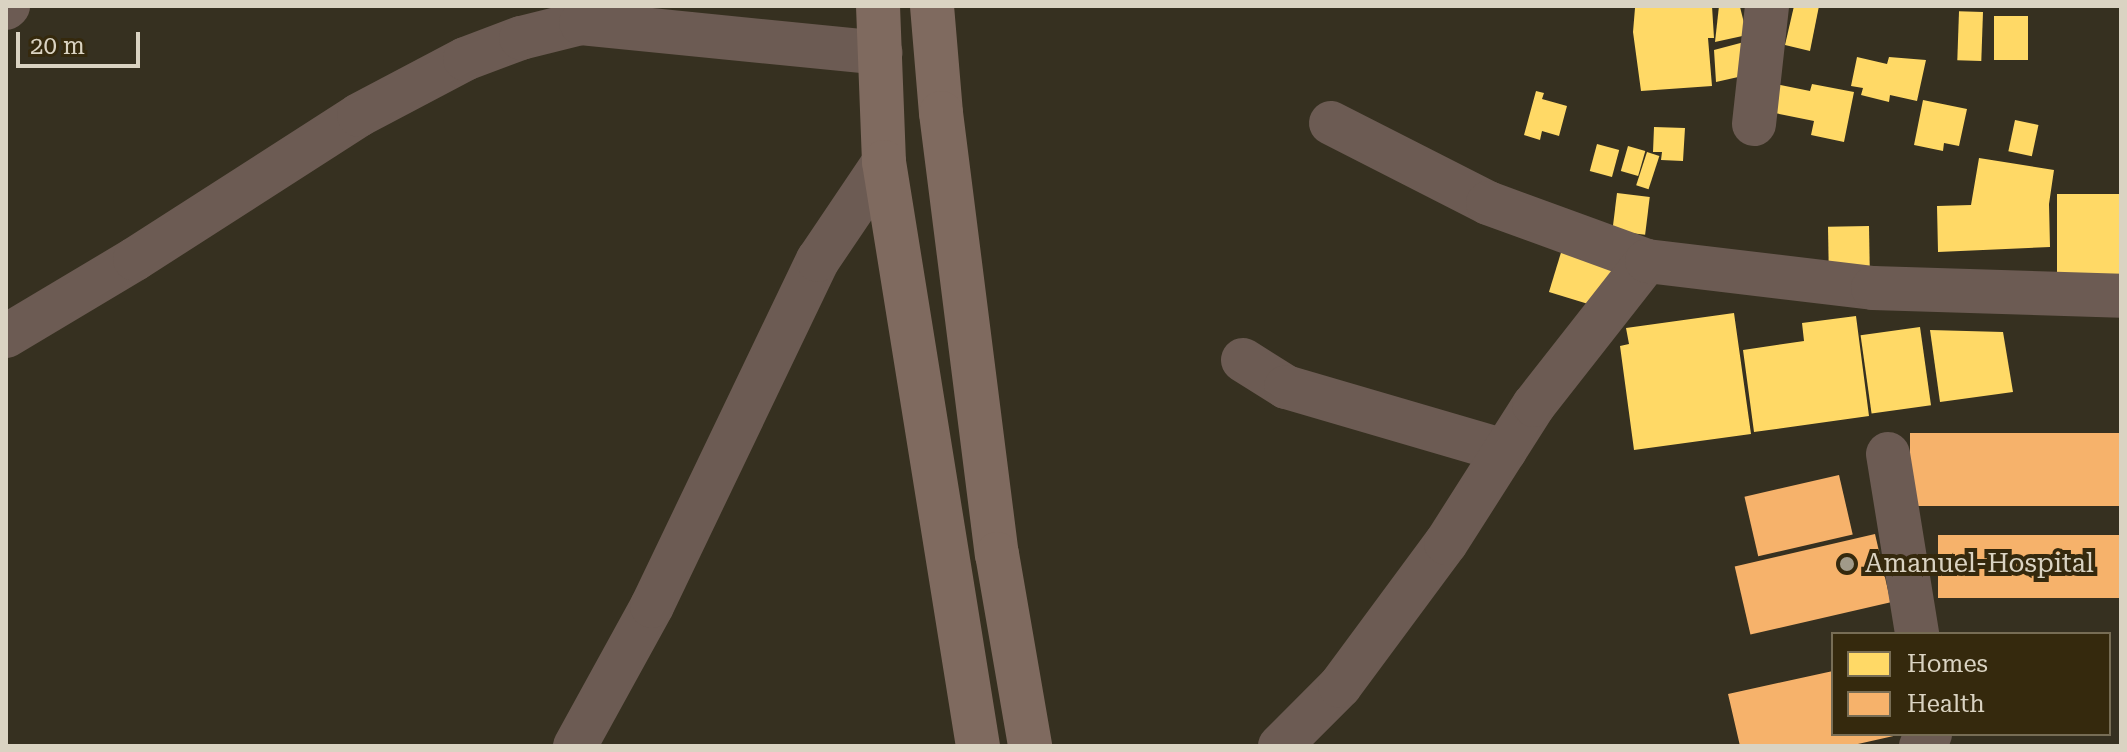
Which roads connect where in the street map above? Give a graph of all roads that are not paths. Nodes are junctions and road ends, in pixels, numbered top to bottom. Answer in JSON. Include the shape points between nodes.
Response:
{"nodes":[{"id":1,"x":878,"y":6,"type":"edge"},
{"id":2,"x":932,"y":6,"type":"edge"},
{"id":3,"x":1767,"y":6,"type":"edge"},
{"id":4,"x":881,"y":53,"type":"junction"},
{"id":5,"x":1331,"y":123,"type":"dead end"},
{"id":6,"x":1754,"y":124,"type":"dead end"},
{"id":7,"x":884,"y":162,"type":"junction"},
{"id":8,"x":1647,"y":261,"type":"junction"},
{"id":9,"x":2121,"y":296,"type":"edge"},
{"id":10,"x":6,"y":336,"type":"edge"},
{"id":11,"x":1243,"y":360,"type":"dead end"},
{"id":12,"x":1505,"y":451,"type":"junction"},
{"id":13,"x":1888,"y":454,"type":"dead end"},
{"id":14,"x":1917,"y":632,"type":"edge"},
{"id":15,"x":575,"y":746,"type":"edge"},
{"id":16,"x":978,"y":746,"type":"edge"},
{"id":17,"x":1030,"y":746,"type":"edge"},
{"id":18,"x":1280,"y":746,"type":"edge"}],
"edges":[{"from":1,"to":4,"type":"main road"},
{"from":2,"to":17,"type":"main road","via":[[997,554]]},
{"from":3,"to":6,"type":"street"},
{"from":4,"to":7,"type":"main road"},
{"from":4,"to":10,"type":"street","via":[[581,23],[521,38],[465,59],[359,115]]},
{"from":5,"to":8,"type":"street","via":[[1488,203]]},
{"from":7,"to":15,"type":"street","via":[[818,260],[652,606]]},
{"from":7,"to":16,"type":"main road"},
{"from":8,"to":9,"type":"street","via":[[1873,288]]},
{"from":8,"to":12,"type":"street","via":[[1534,405]]},
{"from":11,"to":12,"type":"street","via":[[1286,387]]},
{"from":12,"to":18,"type":"street","via":[[1446,543],[1340,686]]},
{"from":13,"to":14,"type":"street"}]}
